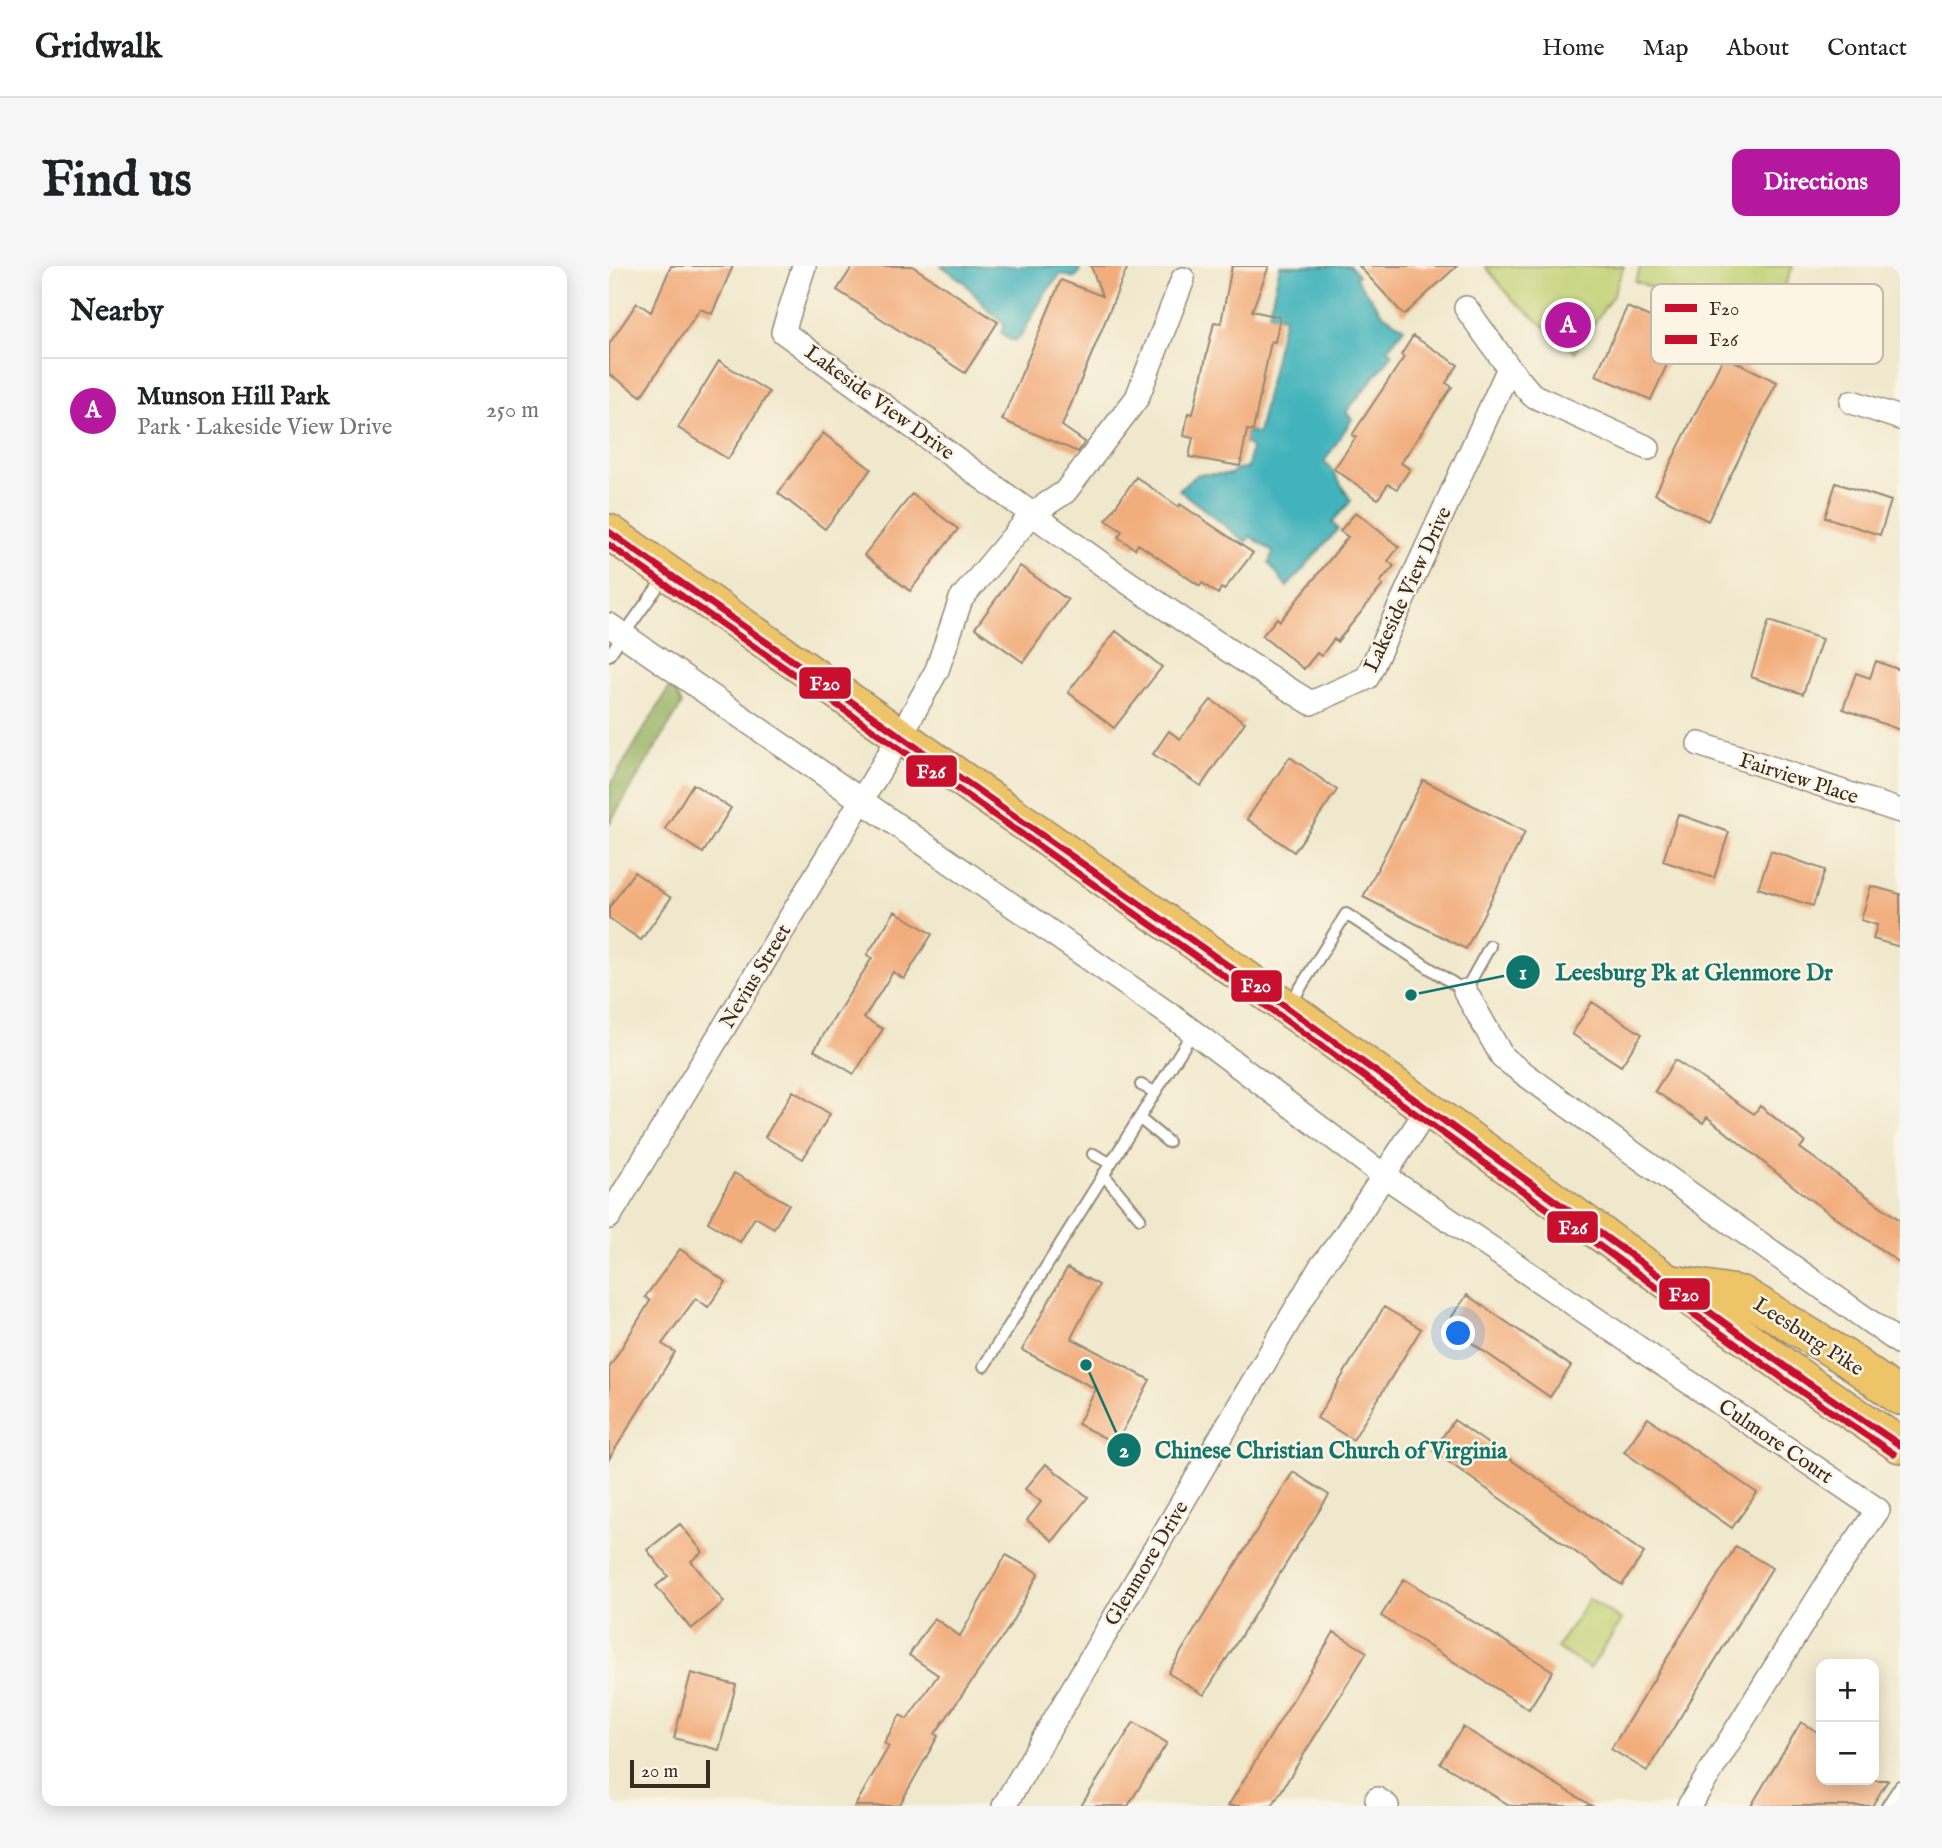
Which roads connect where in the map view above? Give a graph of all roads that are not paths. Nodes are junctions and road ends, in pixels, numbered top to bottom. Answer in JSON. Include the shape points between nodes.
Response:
{"nodes":[{"id":1,"x":804,"y":266,"type":"edge"},
{"id":2,"x":1183,"y":279,"type":"dead end"},
{"id":3,"x":1466,"y":307,"type":"dead end"},
{"id":4,"x":1509,"y":368,"type":"junction"},
{"id":5,"x":1852,"y":402,"type":"dead end"},
{"id":6,"x":1900,"y":418,"type":"edge"},
{"id":7,"x":1648,"y":448,"type":"dead end"},
{"id":8,"x":1033,"y":513,"type":"junction"},
{"id":9,"x":609,"y":532,"type":"edge"},
{"id":10,"x":668,"y":573,"type":"junction"},
{"id":11,"x":616,"y":630,"type":"edge"},
{"id":12,"x":609,"y":655,"type":"edge"},
{"id":13,"x":901,"y":736,"type":"junction"},
{"id":14,"x":1699,"y":744,"type":"dead end"},
{"id":15,"x":862,"y":800,"type":"junction"},
{"id":16,"x":1900,"y":811,"type":"edge"},
{"id":17,"x":1490,"y":946,"type":"dead end"},
{"id":18,"x":1465,"y":991,"type":"junction"},
{"id":19,"x":1288,"y":1009,"type":"junction"},
{"id":20,"x":1193,"y":1032,"type":"junction"},
{"id":21,"x":1141,"y":1085,"type":"dead end"},
{"id":22,"x":1155,"y":1092,"type":"junction"},
{"id":23,"x":1427,"y":1110,"type":"junction"},
{"id":24,"x":1139,"y":1118,"type":"junction"},
{"id":25,"x":1168,"y":1142,"type":"dead end"},
{"id":26,"x":1093,"y":1154,"type":"dead end"},
{"id":27,"x":1110,"y":1163,"type":"junction"},
{"id":28,"x":1103,"y":1174,"type":"junction"},
{"id":29,"x":1383,"y":1175,"type":"junction"},
{"id":30,"x":609,"y":1217,"type":"edge"},
{"id":31,"x":1140,"y":1218,"type":"dead end"},
{"id":32,"x":1670,"y":1282,"type":"junction"},
{"id":33,"x":1900,"y":1343,"type":"edge"},
{"id":34,"x":984,"y":1366,"type":"dead end"},
{"id":35,"x":1900,"y":1397,"type":"edge"},
{"id":36,"x":1900,"y":1445,"type":"edge"},
{"id":37,"x":1900,"y":1786,"type":"edge"},
{"id":38,"x":1004,"y":1806,"type":"edge"},
{"id":39,"x":1689,"y":1806,"type":"edge"},
{"id":40,"x":1888,"y":1806,"type":"edge"}],
"edges":[{"from":1,"to":8,"type":"street","name":"Lakeside View Drive","via":[[783,332]]},
{"from":2,"to":8,"type":"street","via":[[1137,398],[1065,492]]},
{"from":3,"to":4,"type":"street"},
{"from":4,"to":7,"type":"street","via":[[1532,395]]},
{"from":4,"to":8,"type":"street","name":"Lakeside View Drive","via":[[1367,678],[1311,704],[1119,578]]},
{"from":5,"to":6,"type":"street"},
{"from":8,"to":13,"type":"street","via":[[961,599],[937,670]]},
{"from":9,"to":10,"type":"main road","name":"Leesburg Pike"},
{"from":10,"to":11,"type":"lane"},
{"from":10,"to":13,"type":"main road","name":"Leesburg Pike"},
{"from":11,"to":12,"type":"lane"},
{"from":11,"to":15,"type":"street"},
{"from":13,"to":15,"type":"street","name":"Nevius Street"},
{"from":13,"to":19,"type":"main road","name":"Leesburg Pike"},
{"from":14,"to":16,"type":"street","name":"Fairview Place"},
{"from":15,"to":20,"type":"street"},
{"from":15,"to":30,"type":"street","name":"Nevius Street"},
{"from":17,"to":18,"type":"lane"},
{"from":18,"to":19,"type":"lane","via":[[1346,914]]},
{"from":18,"to":33,"type":"street","via":[[1503,1058]]},
{"from":19,"to":23,"type":"main road","name":"Leesburg Pike"},
{"from":20,"to":22,"type":"lane"},
{"from":20,"to":29,"type":"street"},
{"from":21,"to":22,"type":"lane"},
{"from":22,"to":24,"type":"lane"},
{"from":23,"to":29,"type":"street","name":"Glenmore Drive"},
{"from":23,"to":32,"type":"main road","name":"Leesburg Pike"},
{"from":24,"to":25,"type":"lane"},
{"from":24,"to":27,"type":"lane"},
{"from":26,"to":27,"type":"lane"},
{"from":27,"to":28,"type":"lane"},
{"from":28,"to":31,"type":"lane"},
{"from":28,"to":34,"type":"lane"},
{"from":29,"to":38,"type":"street","name":"Glenmore Drive","via":[[1320,1268]]},
{"from":29,"to":39,"type":"street","name":"Culmore Court","via":[[1878,1510]]},
{"from":32,"to":35,"type":"main road","name":"Leesburg Pike","via":[[1742,1294]]},
{"from":32,"to":36,"type":"main road","name":"Leesburg Pike"},
{"from":37,"to":40,"type":"lane"}]}
